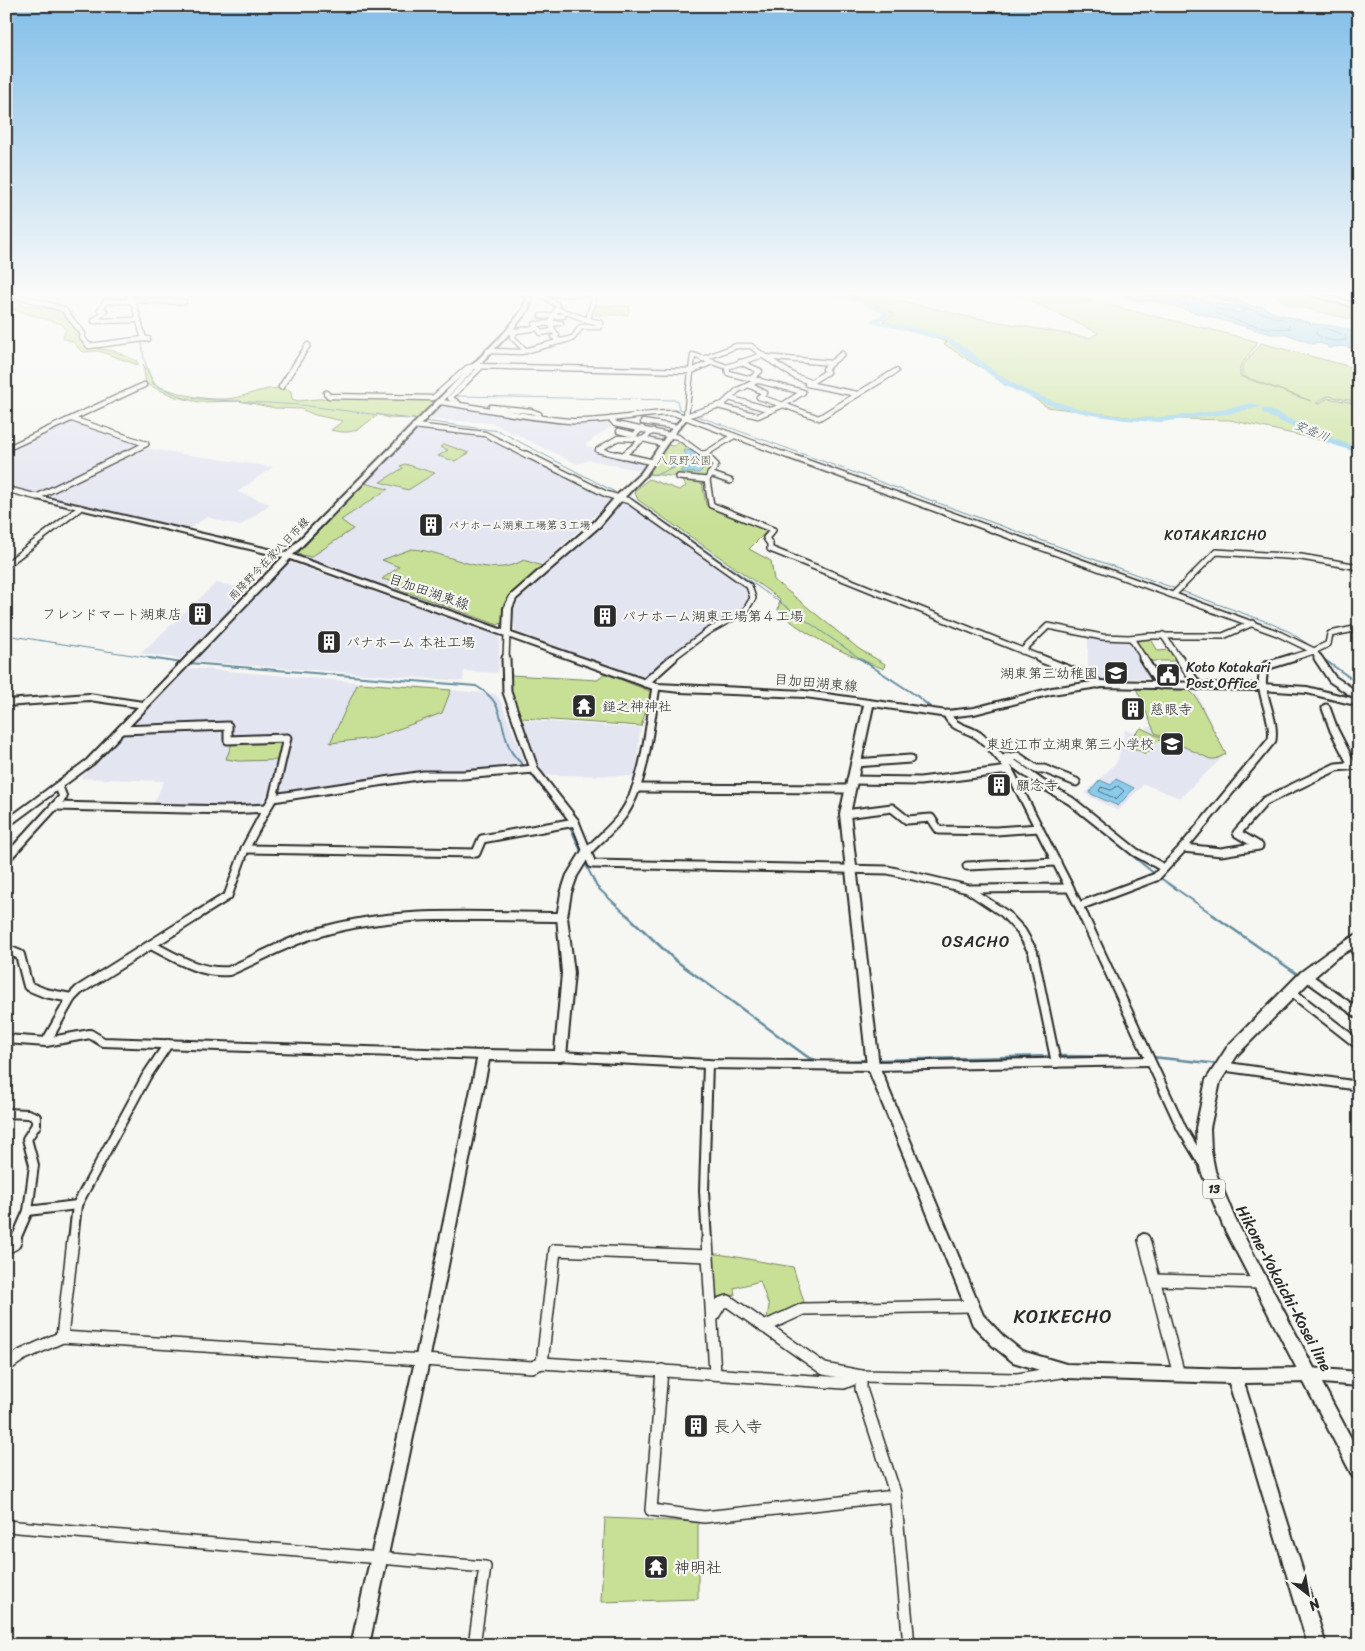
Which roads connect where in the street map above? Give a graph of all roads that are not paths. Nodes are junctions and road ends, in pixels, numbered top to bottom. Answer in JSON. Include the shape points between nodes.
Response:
{"nodes":[{"id":1,"x":291,"y":371,"type":"edge"},
{"id":2,"x":464,"y":371,"type":"edge"},
{"id":3,"x":473,"y":371,"type":"edge"},
{"id":4,"x":474,"y":371,"type":"edge"},
{"id":5,"x":692,"y":371,"type":"edge"},
{"id":6,"x":728,"y":371,"type":"edge"},
{"id":7,"x":760,"y":371,"type":"edge"},
{"id":8,"x":787,"y":371,"type":"edge"},
{"id":9,"x":826,"y":371,"type":"edge"},
{"id":10,"x":896,"y":371,"type":"dead end"},
{"id":11,"x":752,"y":378,"type":"junction"},
{"id":12,"x":758,"y":380,"type":"junction"},
{"id":13,"x":811,"y":382,"type":"junction"},
{"id":14,"x":769,"y":383,"type":"junction"},
{"id":15,"x":144,"y":385,"type":"dead end"},
{"id":16,"x":749,"y":385,"type":"junction"},
{"id":17,"x":281,"y":387,"type":"dead end"},
{"id":18,"x":760,"y":390,"type":"junction"},
{"id":19,"x":326,"y":394,"type":"dead end"},
{"id":20,"x":857,"y":394,"type":"junction"},
{"id":21,"x":759,"y":397,"type":"junction"},
{"id":22,"x":729,"y":398,"type":"junction"},
{"id":23,"x":440,"y":402,"type":"junction"},
{"id":24,"x":750,"y":403,"type":"junction"},
{"id":25,"x":783,"y":405,"type":"junction"},
{"id":26,"x":718,"y":406,"type":"junction"},
{"id":27,"x":771,"y":410,"type":"junction"},
{"id":28,"x":686,"y":414,"type":"junction"},
{"id":29,"x":644,"y":415,"type":"junction"},
{"id":30,"x":72,"y":419,"type":"junction"},
{"id":31,"x":611,"y":419,"type":"junction"},
{"id":32,"x":414,"y":426,"type":"junction"},
{"id":33,"x":676,"y":427,"type":"junction"},
{"id":34,"x":642,"y":428,"type":"junction"},
{"id":35,"x":619,"y":431,"type":"dead end"},
{"id":36,"x":653,"y":431,"type":"junction"},
{"id":37,"x":670,"y":434,"type":"junction"},
{"id":38,"x":734,"y":436,"type":"junction"},
{"id":39,"x":643,"y":439,"type":"junction"},
{"id":40,"x":663,"y":444,"type":"junction"},
{"id":41,"x":6,"y":449,"type":"edge"},
{"id":42,"x":705,"y":454,"type":"junction"},
{"id":43,"x":623,"y":455,"type":"junction"},
{"id":44,"x":652,"y":462,"type":"junction"},
{"id":45,"x":710,"y":474,"type":"junction"},
{"id":46,"x":679,"y":477,"type":"dead end"},
{"id":47,"x":706,"y":480,"type":"junction"},
{"id":48,"x":730,"y":481,"type":"dead end"},
{"id":49,"x":6,"y":489,"type":"edge"},
{"id":50,"x":37,"y":497,"type":"junction"},
{"id":51,"x":619,"y":498,"type":"junction"},
{"id":52,"x":80,"y":508,"type":"junction"},
{"id":53,"x":288,"y":556,"type":"junction"},
{"id":54,"x":6,"y":565,"type":"edge"},
{"id":55,"x":1359,"y":567,"type":"edge"},
{"id":56,"x":1174,"y":594,"type":"junction"},
{"id":57,"x":1254,"y":623,"type":"junction"},
{"id":58,"x":1359,"y":628,"type":"edge"},
{"id":59,"x":1345,"y":631,"type":"junction"},
{"id":60,"x":507,"y":634,"type":"junction"},
{"id":61,"x":1359,"y":635,"type":"edge"},
{"id":62,"x":1163,"y":636,"type":"junction"},
{"id":63,"x":1132,"y":638,"type":"junction"},
{"id":64,"x":1022,"y":651,"type":"junction"},
{"id":65,"x":1314,"y":651,"type":"junction"},
{"id":66,"x":646,"y":683,"type":"junction"},
{"id":67,"x":1099,"y":684,"type":"junction"},
{"id":68,"x":1160,"y":685,"type":"junction"},
{"id":69,"x":1198,"y":686,"type":"junction"},
{"id":70,"x":656,"y":687,"type":"junction"},
{"id":71,"x":1261,"y":687,"type":"junction"},
{"id":72,"x":1359,"y":697,"type":"edge"},
{"id":73,"x":869,"y":702,"type":"junction"},
{"id":74,"x":6,"y":703,"type":"edge"},
{"id":75,"x":1359,"y":703,"type":"edge"},
{"id":76,"x":144,"y":705,"type":"junction"},
{"id":77,"x":1326,"y":708,"type":"dead end"},
{"id":78,"x":947,"y":714,"type":"junction"},
{"id":79,"x":121,"y":730,"type":"junction"},
{"id":80,"x":1006,"y":758,"type":"junction"},
{"id":81,"x":910,"y":759,"type":"dead end"},
{"id":82,"x":855,"y":763,"type":"junction"},
{"id":83,"x":1355,"y":765,"type":"edge"},
{"id":84,"x":534,"y":769,"type":"junction"},
{"id":85,"x":1008,"y":769,"type":"junction"},
{"id":86,"x":1076,"y":782,"type":"dead end"},
{"id":87,"x":850,"y":784,"type":"junction"},
{"id":88,"x":59,"y":787,"type":"junction"},
{"id":89,"x":636,"y":788,"type":"junction"},
{"id":90,"x":273,"y":798,"type":"junction"},
{"id":91,"x":55,"y":806,"type":"junction"},
{"id":92,"x":267,"y":808,"type":"junction"},
{"id":93,"x":845,"y":814,"type":"junction"},
{"id":94,"x":571,"y":823,"type":"junction"},
{"id":95,"x":6,"y":825,"type":"edge"},
{"id":96,"x":1039,"y":828,"type":"junction"},
{"id":97,"x":1184,"y":848,"type":"junction"},
{"id":98,"x":245,"y":850,"type":"junction"},
{"id":99,"x":587,"y":852,"type":"junction"},
{"id":100,"x":6,"y":859,"type":"edge"},
{"id":101,"x":1057,"y":862,"type":"junction"},
{"id":102,"x":967,"y":866,"type":"dead end"},
{"id":103,"x":1164,"y":868,"type":"junction"},
{"id":104,"x":850,"y":870,"type":"junction"},
{"id":105,"x":1070,"y":888,"type":"junction"},
{"id":106,"x":968,"y":890,"type":"junction"},
{"id":107,"x":1079,"y":906,"type":"junction"},
{"id":108,"x":562,"y":917,"type":"junction"},
{"id":109,"x":1355,"y":940,"type":"edge"},
{"id":110,"x":151,"y":945,"type":"junction"},
{"id":111,"x":6,"y":949,"type":"edge"},
{"id":112,"x":1359,"y":958,"type":"edge"},
{"id":113,"x":1306,"y":976,"type":"junction"},
{"id":114,"x":1290,"y":991,"type":"junction"},
{"id":115,"x":71,"y":998,"type":"junction"},
{"id":116,"x":1359,"y":1014,"type":"edge"},
{"id":117,"x":6,"y":1039,"type":"edge"},
{"id":118,"x":46,"y":1042,"type":"junction"},
{"id":119,"x":168,"y":1044,"type":"junction"},
{"id":120,"x":1359,"y":1045,"type":"edge"},
{"id":121,"x":484,"y":1055,"type":"junction"},
{"id":122,"x":560,"y":1056,"type":"junction"},
{"id":123,"x":872,"y":1060,"type":"junction"},
{"id":124,"x":1150,"y":1061,"type":"junction"},
{"id":125,"x":1056,"y":1063,"type":"junction"},
{"id":126,"x":708,"y":1064,"type":"junction"},
{"id":127,"x":1221,"y":1066,"type":"junction"},
{"id":128,"x":1359,"y":1086,"type":"edge"},
{"id":129,"x":6,"y":1113,"type":"edge"},
{"id":130,"x":1208,"y":1171,"type":"junction"},
{"id":131,"x":77,"y":1206,"type":"junction"},
{"id":132,"x":28,"y":1211,"type":"junction"},
{"id":133,"x":1144,"y":1238,"type":"dead end"},
{"id":134,"x":6,"y":1248,"type":"edge"},
{"id":135,"x":708,"y":1256,"type":"junction"},
{"id":136,"x":1155,"y":1280,"type":"junction"},
{"id":137,"x":1261,"y":1283,"type":"junction"},
{"id":138,"x":973,"y":1306,"type":"junction"},
{"id":139,"x":712,"y":1318,"type":"junction"},
{"id":140,"x":764,"y":1327,"type":"junction"},
{"id":141,"x":62,"y":1337,"type":"junction"},
{"id":142,"x":422,"y":1361,"type":"junction"},
{"id":143,"x":542,"y":1363,"type":"junction"},
{"id":144,"x":6,"y":1365,"type":"edge"},
{"id":145,"x":662,"y":1370,"type":"junction"},
{"id":146,"x":1066,"y":1371,"type":"junction"},
{"id":147,"x":715,"y":1374,"type":"junction"},
{"id":148,"x":1179,"y":1375,"type":"junction"},
{"id":149,"x":1310,"y":1375,"type":"junction"},
{"id":150,"x":861,"y":1376,"type":"junction"},
{"id":151,"x":1234,"y":1376,"type":"junction"},
{"id":152,"x":1359,"y":1379,"type":"edge"},
{"id":153,"x":1359,"y":1471,"type":"edge"},
{"id":154,"x":895,"y":1496,"type":"junction"},
{"id":155,"x":6,"y":1526,"type":"edge"},
{"id":156,"x":379,"y":1558,"type":"junction"},
{"id":157,"x":360,"y":1645,"type":"edge"},
{"id":158,"x":474,"y":1645,"type":"edge"},
{"id":159,"x":908,"y":1645,"type":"edge"},
{"id":160,"x":1318,"y":1645,"type":"edge"}],
"edges":[{"from":1,"to":17,"type":"street"},
{"from":2,"to":19,"type":"street","via":[[433,398]]},
{"from":3,"to":23,"type":"main road","name":"雨降野今在家八日市線"},
{"from":4,"to":28,"type":"street","via":[[451,400],[560,417],[602,418],[661,409]]},
{"from":5,"to":28,"type":"street"},
{"from":6,"to":11,"type":"street"},
{"from":7,"to":11,"type":"street"},
{"from":8,"to":13,"type":"street"},
{"from":9,"to":13,"type":"street"},
{"from":10,"to":20,"type":"street"},
{"from":11,"to":12,"type":"street"},
{"from":12,"to":14,"type":"street"},
{"from":12,"to":16,"type":"street"},
{"from":13,"to":20,"type":"street","via":[[807,384]]},
{"from":14,"to":18,"type":"street"},
{"from":14,"to":25,"type":"street","via":[[803,392]]},
{"from":15,"to":30,"type":"street"},
{"from":16,"to":18,"type":"street"},
{"from":16,"to":22,"type":"street"},
{"from":18,"to":21,"type":"street","via":[[765,393]]},
{"from":20,"to":25,"type":"street","via":[[819,418]]},
{"from":21,"to":24,"type":"street"},
{"from":21,"to":25,"type":"street"},
{"from":22,"to":24,"type":"street"},
{"from":22,"to":26,"type":"street"},
{"from":23,"to":31,"type":"street","via":[[564,421]]},
{"from":23,"to":32,"type":"main road","name":"雨降野今在家八日市線"},
{"from":24,"to":27,"type":"street"},
{"from":25,"to":27,"type":"street"},
{"from":26,"to":27,"type":"street","via":[[758,416]]},
{"from":26,"to":28,"type":"street"},
{"from":28,"to":29,"type":"street","via":[[663,412]]},
{"from":28,"to":33,"type":"main road"},
{"from":28,"to":38,"type":"street"},
{"from":29,"to":31,"type":"street"},
{"from":29,"to":33,"type":"street","via":[[642,421]]},
{"from":30,"to":41,"type":"street"},
{"from":30,"to":50,"type":"street","via":[[146,444]]},
{"from":31,"to":34,"type":"street","via":[[616,424]]},
{"from":32,"to":51,"type":"street","via":[[485,434]]},
{"from":32,"to":53,"type":"main road","name":"雨降野今在家八日市線"},
{"from":33,"to":37,"type":"main road"},
{"from":34,"to":35,"type":"street","via":[[635,434]]},
{"from":34,"to":36,"type":"street"},
{"from":36,"to":37,"type":"street"},
{"from":36,"to":39,"type":"street"},
{"from":37,"to":40,"type":"main road"},
{"from":37,"to":42,"type":"street"},
{"from":38,"to":42,"type":"street"},
{"from":38,"to":56,"type":"street"},
{"from":39,"to":40,"type":"street"},
{"from":39,"to":43,"type":"street"},
{"from":39,"to":43,"type":"street","via":[[618,438],[598,450]]},
{"from":40,"to":44,"type":"main road"},
{"from":42,"to":45,"type":"street","via":[[716,465]]},
{"from":43,"to":44,"type":"street"},
{"from":44,"to":51,"type":"main road"},
{"from":45,"to":47,"type":"street"},
{"from":45,"to":48,"type":"street"},
{"from":46,"to":47,"type":"street"},
{"from":47,"to":64,"type":"street","via":[[711,505],[773,530],[766,538],[770,549]]},
{"from":49,"to":50,"type":"street"},
{"from":50,"to":52,"type":"main road","name":"目加田湖東線"},
{"from":51,"to":60,"type":"main road","via":[[596,524],[514,598],[508,608]]},
{"from":51,"to":66,"type":"street","via":[[629,501],[749,586],[753,598],[748,608],[682,649]]},
{"from":52,"to":53,"type":"main road","name":"目加田湖東線"},
{"from":52,"to":54,"type":"street"},
{"from":53,"to":60,"type":"main road","name":"目加田湖東線"},
{"from":53,"to":76,"type":"main road","name":"雨降野今在家八日市線"},
{"from":55,"to":56,"type":"street","via":[[1302,557],[1216,552]]},
{"from":56,"to":57,"type":"street"},
{"from":57,"to":62,"type":"street","via":[[1223,636]]},
{"from":57,"to":65,"type":"street"},
{"from":58,"to":59,"type":"street"},
{"from":59,"to":61,"type":"street"},
{"from":59,"to":65,"type":"street","via":[[1330,634],[1328,644]]},
{"from":60,"to":66,"type":"main road","name":"目加田湖東線"},
{"from":60,"to":84,"type":"street","via":[[507,692]]},
{"from":62,"to":63,"type":"street"},
{"from":62,"to":69,"type":"street"},
{"from":63,"to":64,"type":"street","via":[[1048,626]]},
{"from":63,"to":68,"type":"street"},
{"from":64,"to":67,"type":"street"},
{"from":65,"to":71,"type":"street","via":[[1266,666]]},
{"from":65,"to":72,"type":"street","via":[[1332,679]]},
{"from":66,"to":70,"type":"main road","name":"目加田湖東線"},
{"from":67,"to":68,"type":"main road","name":"目加田湖東線"},
{"from":67,"to":78,"type":"main road","name":"目加田湖東線"},
{"from":68,"to":69,"type":"main road","name":"目加田湖東線"},
{"from":69,"to":71,"type":"main road","name":"目加田湖東線"},
{"from":70,"to":73,"type":"main road","name":"目加田湖東線","via":[[805,694]]},
{"from":70,"to":89,"type":"street"},
{"from":71,"to":75,"type":"main road","name":"目加田湖東線","via":[[1307,690]]},
{"from":71,"to":97,"type":"street","via":[[1274,724],[1272,740]]},
{"from":73,"to":78,"type":"main road","name":"目加田湖東線"},
{"from":73,"to":82,"type":"main road"},
{"from":74,"to":76,"type":"main road","via":[[89,697]]},
{"from":76,"to":79,"type":"main road","name":"雨降野今在家八日市線"},
{"from":77,"to":83,"type":"street","via":[[1334,730]]},
{"from":78,"to":85,"type":"street","via":[[948,719],[964,730],[977,734]]},
{"from":79,"to":88,"type":"main road","name":"雨降野今在家八日市線","via":[[90,762]]},
{"from":79,"to":90,"type":"street","via":[[228,726],[228,740],[287,738]]},
{"from":80,"to":85,"type":"street"},
{"from":80,"to":86,"type":"street","via":[[1017,756],[1036,769]]},
{"from":80,"to":103,"type":"street","via":[[1022,766],[1041,784],[1057,791],[1096,824],[1150,862]]},
{"from":81,"to":82,"type":"street"},
{"from":82,"to":87,"type":"main road"},
{"from":83,"to":97,"type":"street","via":[[1336,767],[1265,801],[1237,833],[1259,846],[1221,852]]},
{"from":84,"to":90,"type":"street","via":[[424,775]]},
{"from":84,"to":94,"type":"street"},
{"from":85,"to":87,"type":"street","via":[[920,781]]},
{"from":85,"to":96,"type":"street"},
{"from":87,"to":89,"type":"street"},
{"from":87,"to":93,"type":"main road"},
{"from":88,"to":91,"type":"street","via":[[63,797]]},
{"from":88,"to":95,"type":"main road","name":"雨降野今在家八日市線"},
{"from":89,"to":99,"type":"street","via":[[622,815]]},
{"from":90,"to":92,"type":"street"},
{"from":91,"to":92,"type":"street"},
{"from":91,"to":100,"type":"street"},
{"from":92,"to":98,"type":"street"},
{"from":93,"to":96,"type":"street","via":[[892,808],[907,820],[931,818],[939,830]]},
{"from":93,"to":104,"type":"main road"},
{"from":94,"to":98,"type":"street","via":[[482,839],[476,853]]},
{"from":94,"to":99,"type":"street"},
{"from":96,"to":101,"type":"street"},
{"from":97,"to":103,"type":"street"},
{"from":98,"to":110,"type":"street","via":[[228,896]]},
{"from":99,"to":104,"type":"street","via":[[592,864]]},
{"from":99,"to":108,"type":"main road","via":[[572,875]]},
{"from":101,"to":102,"type":"street"},
{"from":101,"to":105,"type":"street"},
{"from":103,"to":107,"type":"street","via":[[1156,877]]},
{"from":104,"to":106,"type":"street","via":[[888,870]]},
{"from":104,"to":123,"type":"main road"},
{"from":105,"to":106,"type":"street"},
{"from":105,"to":107,"type":"street"},
{"from":106,"to":125,"type":"street","via":[[1005,912],[1027,938],[1033,952]]},
{"from":107,"to":124,"type":"street"},
{"from":108,"to":110,"type":"street","via":[[417,917],[346,925],[319,932],[219,974]]},
{"from":108,"to":122,"type":"main road","via":[[568,973]]},
{"from":109,"to":112,"type":"street"},
{"from":109,"to":113,"type":"main road","name":"Hikone-Yokaichi-Kosei line","number":"13"},
{"from":110,"to":115,"type":"street"},
{"from":111,"to":115,"type":"street","via":[[20,955],[28,986]]},
{"from":113,"to":114,"type":"main road","name":"Hikone-Yokaichi-Kosei line","number":"13"},
{"from":113,"to":116,"type":"street"},
{"from":114,"to":120,"type":"street"},
{"from":114,"to":127,"type":"main road","name":"Hikone-Yokaichi-Kosei line","number":"13"},
{"from":115,"to":118,"type":"street"},
{"from":117,"to":118,"type":"street"},
{"from":118,"to":119,"type":"street","via":[[90,1034],[103,1042]]},
{"from":119,"to":121,"type":"street"},
{"from":119,"to":131,"type":"street","via":[[146,1077]]},
{"from":121,"to":122,"type":"main road"},
{"from":121,"to":142,"type":"main road"},
{"from":122,"to":126,"type":"street"},
{"from":123,"to":125,"type":"street"},
{"from":123,"to":126,"type":"street"},
{"from":123,"to":138,"type":"main road"},
{"from":124,"to":125,"type":"street"},
{"from":124,"to":130,"type":"street","via":[[1182,1129]]},
{"from":126,"to":135,"type":"street","via":[[704,1191]]},
{"from":127,"to":128,"type":"street"},
{"from":127,"to":130,"type":"main road","name":"Hikone-Yokaichi-Kosei line","number":"13","via":[[1214,1080],[1203,1128]]},
{"from":129,"to":132,"type":"street","via":[[36,1117],[36,1125],[28,1138],[34,1165]]},
{"from":130,"to":137,"type":"main road","name":"Hikone-Yokaichi-Kosei line","number":"13","via":[[1229,1223]]},
{"from":131,"to":132,"type":"street"},
{"from":131,"to":141,"type":"street"},
{"from":132,"to":134,"type":"street","via":[[14,1244]]},
{"from":133,"to":136,"type":"street"},
{"from":135,"to":139,"type":"street"},
{"from":135,"to":143,"type":"street","via":[[556,1250]]},
{"from":136,"to":137,"type":"street"},
{"from":136,"to":148,"type":"street"},
{"from":137,"to":149,"type":"main road","name":"Hikone-Yokaichi-Kosei line","number":"13"},
{"from":138,"to":140,"type":"street","via":[[803,1310]]},
{"from":138,"to":146,"type":"main road","via":[[978,1320],[1018,1357]]},
{"from":139,"to":140,"type":"street","via":[[721,1303],[728,1301]]},
{"from":139,"to":147,"type":"street"},
{"from":140,"to":150,"type":"street","via":[[824,1370]]},
{"from":141,"to":142,"type":"street"},
{"from":141,"to":144,"type":"street","via":[[22,1354]]},
{"from":142,"to":143,"type":"street","via":[[532,1367]]},
{"from":142,"to":156,"type":"main road"},
{"from":143,"to":145,"type":"street"},
{"from":145,"to":147,"type":"street"},
{"from":145,"to":154,"type":"street","via":[[651,1510],[704,1517]]},
{"from":146,"to":148,"type":"main road"},
{"from":146,"to":150,"type":"street","via":[[1018,1379]]},
{"from":147,"to":150,"type":"street","via":[[844,1383]]},
{"from":148,"to":151,"type":"main road"},
{"from":149,"to":151,"type":"main road"},
{"from":149,"to":152,"type":"main road"},
{"from":149,"to":153,"type":"main road","name":"Hikone-Yokaichi-Kosei line","number":"13"},
{"from":150,"to":154,"type":"street","via":[[861,1389]]},
{"from":151,"to":160,"type":"main road"},
{"from":154,"to":159,"type":"street"},
{"from":155,"to":156,"type":"street"},
{"from":156,"to":157,"type":"main road"},
{"from":156,"to":158,"type":"street","via":[[486,1567]]}]}
